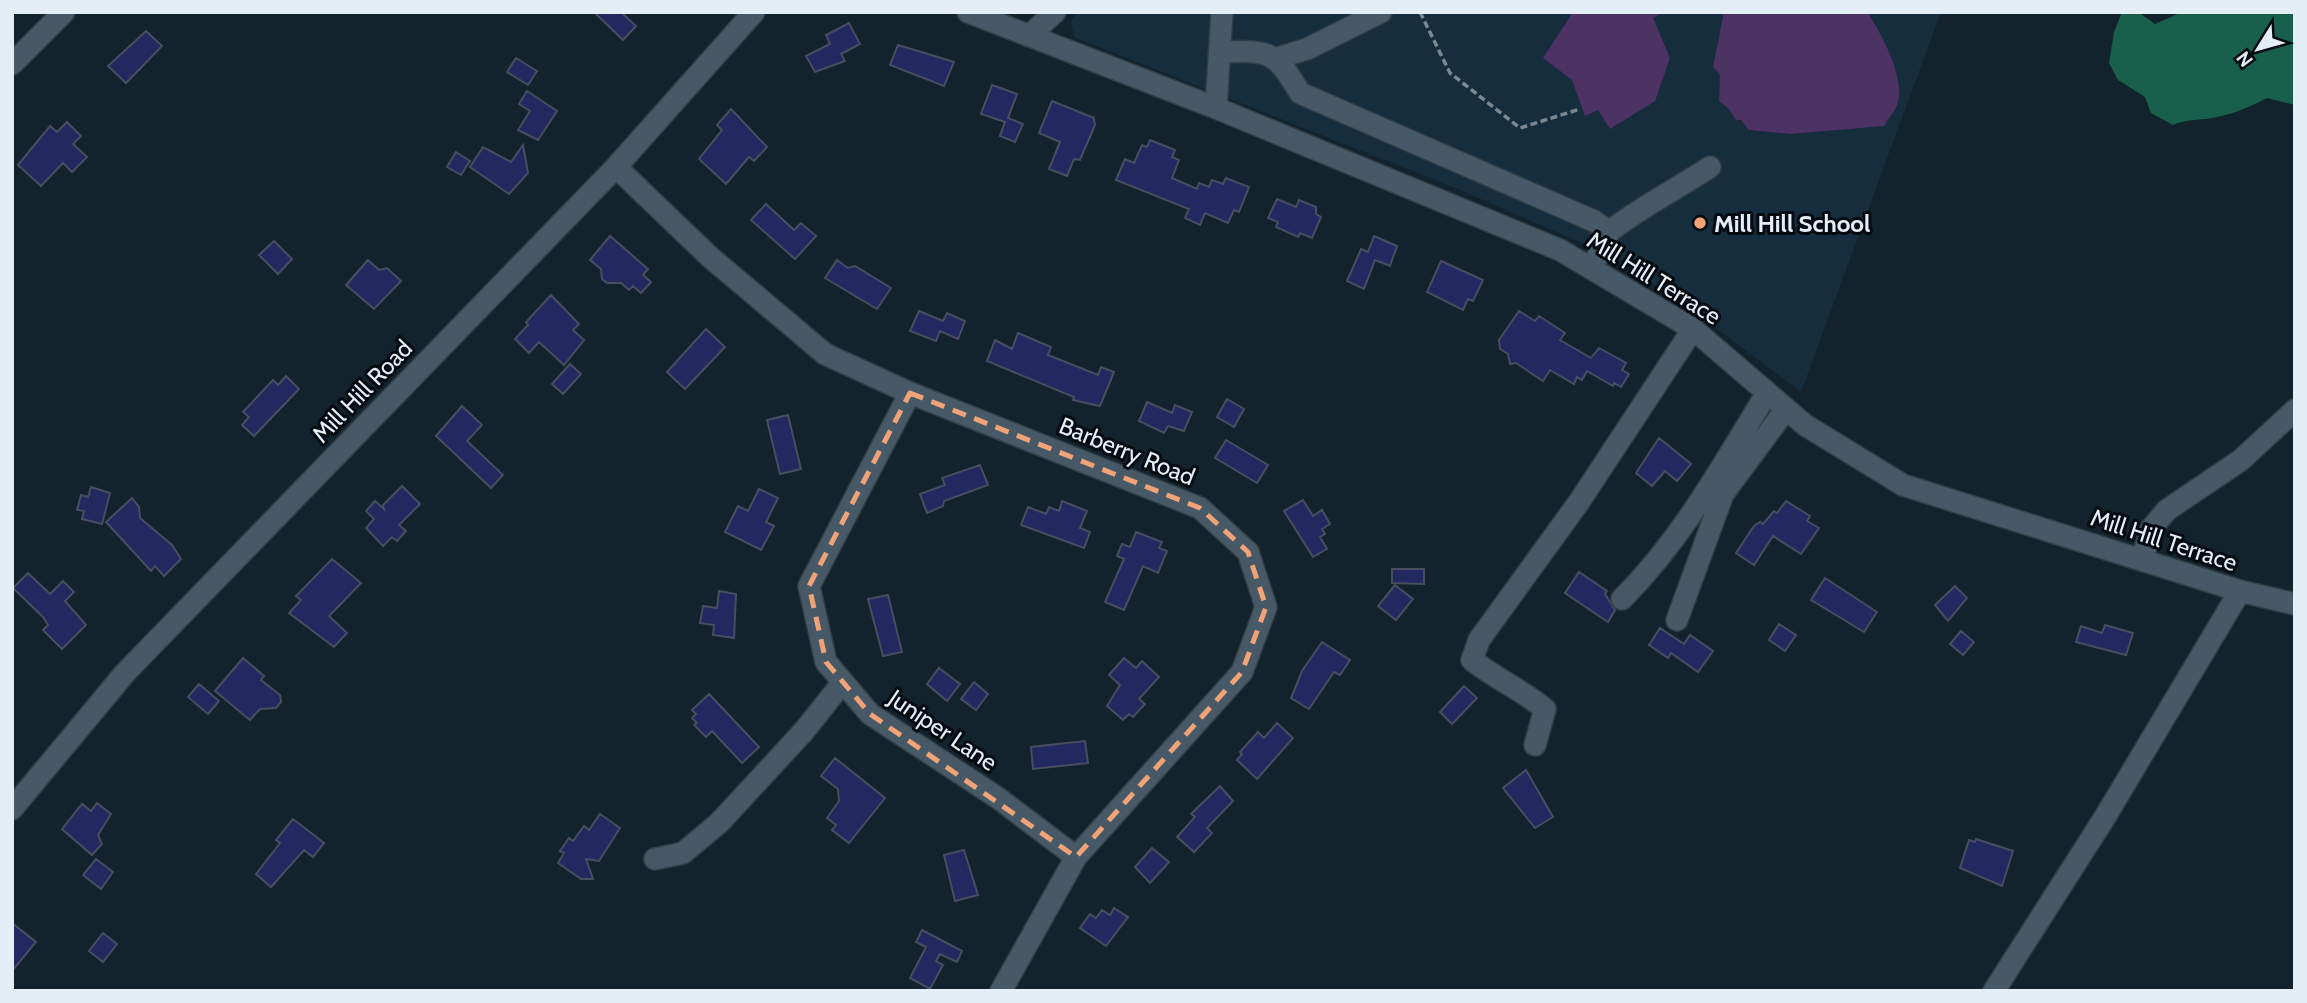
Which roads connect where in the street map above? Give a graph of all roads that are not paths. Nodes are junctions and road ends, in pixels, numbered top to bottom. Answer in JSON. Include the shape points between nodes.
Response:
{"nodes":[{"id":1,"x":64,"y":12,"type":"edge"},
{"id":2,"x":754,"y":12,"type":"edge"},
{"id":3,"x":968,"y":12,"type":"edge"},
{"id":4,"x":1055,"y":12,"type":"edge"},
{"id":5,"x":1222,"y":12,"type":"edge"},
{"id":6,"x":1381,"y":12,"type":"edge"},
{"id":7,"x":1029,"y":36,"type":"junction"},
{"id":8,"x":1221,"y":52,"type":"junction"},
{"id":9,"x":1277,"y":58,"type":"junction"},
{"id":10,"x":12,"y":64,"type":"edge"},
{"id":11,"x":1216,"y":108,"type":"junction"},
{"id":12,"x":616,"y":167,"type":"junction"},
{"id":13,"x":1710,"y":167,"type":"dead end"},
{"id":14,"x":1606,"y":234,"type":"junction"},
{"id":15,"x":1591,"y":268,"type":"junction"},
{"id":16,"x":1693,"y":329,"type":"junction"},
{"id":17,"x":910,"y":393,"type":"junction"},
{"id":18,"x":1767,"y":393,"type":"junction"},
{"id":19,"x":1786,"y":409,"type":"junction"},
{"id":20,"x":2295,"y":410,"type":"edge"},
{"id":21,"x":2142,"y":560,"type":"junction"},
{"id":22,"x":2240,"y":591,"type":"junction"},
{"id":23,"x":1622,"y":599,"type":"dead end"},
{"id":24,"x":2295,"y":604,"type":"edge"},
{"id":25,"x":1677,"y":620,"type":"dead end"},
{"id":26,"x":843,"y":682,"type":"junction"},
{"id":27,"x":1535,"y":746,"type":"dead end"},
{"id":28,"x":12,"y":809,"type":"edge"},
{"id":29,"x":1076,"y":857,"type":"junction"},
{"id":30,"x":655,"y":859,"type":"dead end"},
{"id":31,"x":1001,"y":991,"type":"edge"},
{"id":32,"x":1994,"y":991,"type":"edge"}],
"edges":[{"from":1,"to":10,"type":"street"},
{"from":2,"to":12,"type":"street","name":"Mill Hill Road"},
{"from":3,"to":7,"type":"street","name":"Mill Hill Terrace"},
{"from":4,"to":7,"type":"street"},
{"from":5,"to":8,"type":"street"},
{"from":6,"to":9,"type":"street","via":[[1307,49]]},
{"from":7,"to":11,"type":"street","name":"Mill Hill Terrace"},
{"from":8,"to":9,"type":"street"},
{"from":8,"to":11,"type":"street"},
{"from":9,"to":14,"type":"street","via":[[1300,93],[1594,221]]},
{"from":11,"to":15,"type":"street","name":"Mill Hill Terrace","via":[[1560,250]]},
{"from":12,"to":17,"type":"street","name":"Barberry Road","via":[[710,257],[825,354]]},
{"from":12,"to":28,"type":"street","name":"Mill Hill Road","via":[[125,673]]},
{"from":13,"to":14,"type":"street"},
{"from":14,"to":15,"type":"street"},
{"from":15,"to":16,"type":"street","name":"Mill Hill Terrace"},
{"from":16,"to":18,"type":"street","name":"Mill Hill Terrace"},
{"from":16,"to":27,"type":"street","via":[[1579,502],[1479,640],[1472,660],[1545,709]]},
{"from":17,"to":26,"type":"street","name":"Juniper Lane","via":[[809,586],[826,662]]},
{"from":17,"to":29,"type":"street","name":"Barberry Road","via":[[1199,508],[1248,552],[1266,607],[1242,672]]},
{"from":18,"to":19,"type":"street","name":"Mill Hill Terrace"},
{"from":18,"to":23,"type":"street","via":[[1695,510],[1654,567]]},
{"from":19,"to":21,"type":"street","name":"Mill Hill Terrace","via":[[1903,485]]},
{"from":19,"to":25,"type":"street","via":[[1723,495]]},
{"from":20,"to":21,"type":"street","via":[[2241,460],[2167,510],[2151,529]]},
{"from":21,"to":22,"type":"street","name":"Mill Hill Terrace"},
{"from":22,"to":24,"type":"street","name":"Mill Hill Terrace"},
{"from":22,"to":32,"type":"street"},
{"from":26,"to":29,"type":"street","name":"Juniper Lane","via":[[870,714],[998,798]]},
{"from":26,"to":30,"type":"street","via":[[719,823],[683,853]]},
{"from":29,"to":31,"type":"street","name":"Barberry Road"}]}
